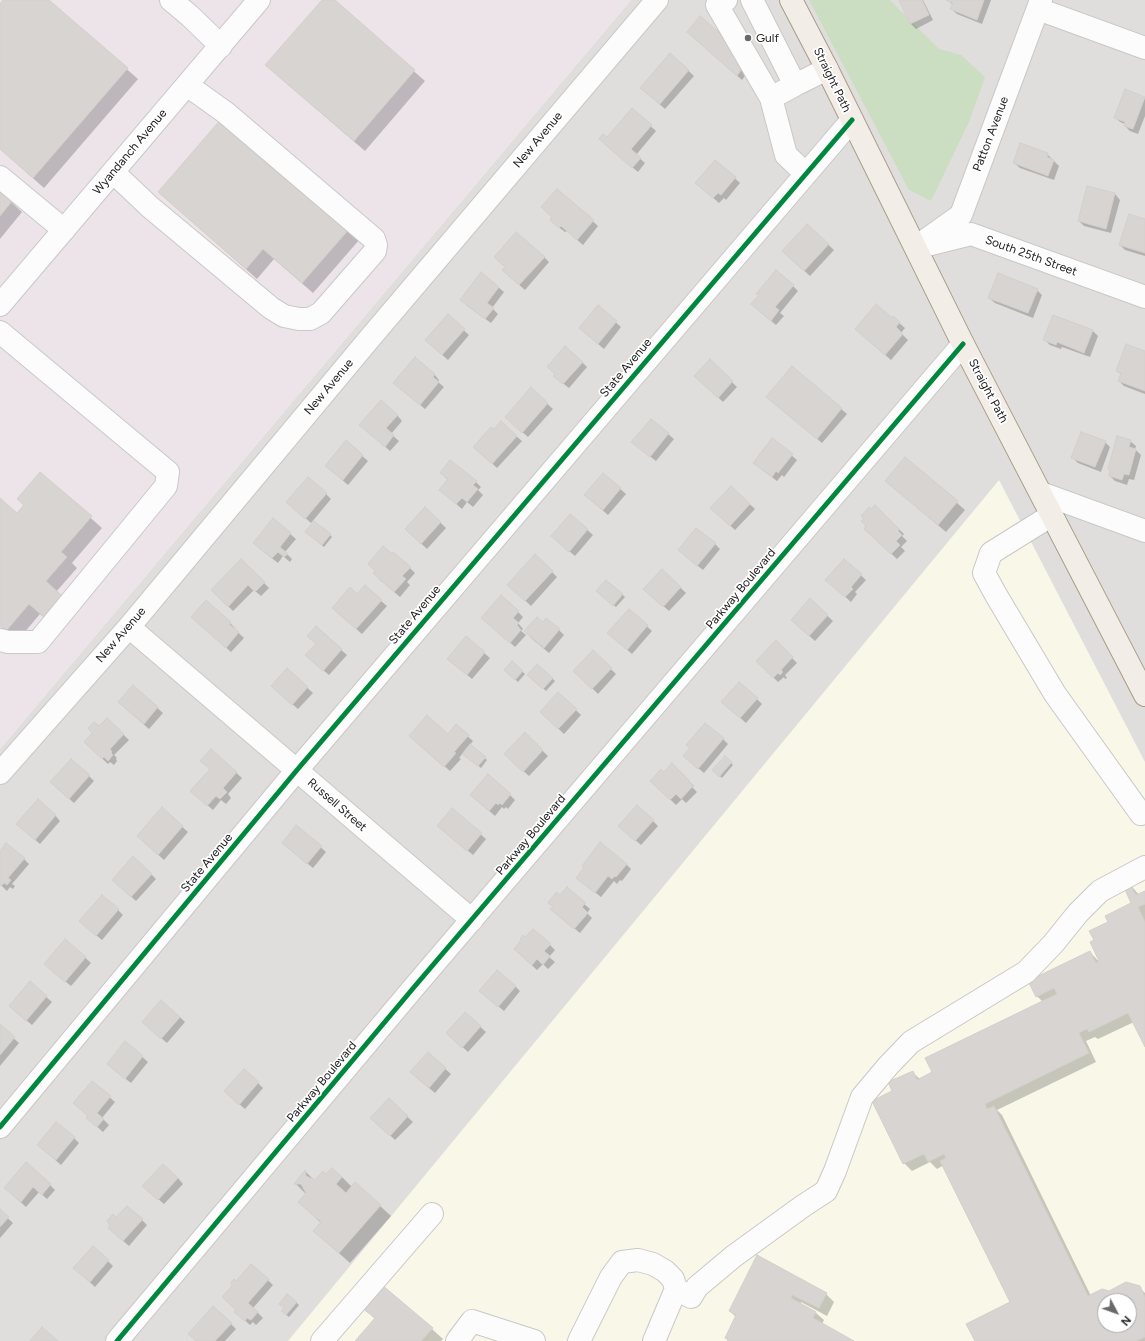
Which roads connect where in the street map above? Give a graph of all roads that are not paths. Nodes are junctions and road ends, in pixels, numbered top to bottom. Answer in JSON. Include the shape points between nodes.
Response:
{"nodes":[{"id":1,"x":171,"y":0,"type":"edge"},
{"id":2,"x":259,"y":0,"type":"edge"},
{"id":3,"x":657,"y":0,"type":"edge"},
{"id":4,"x":726,"y":0,"type":"edge"},
{"id":5,"x":752,"y":0,"type":"edge"},
{"id":6,"x":791,"y":0,"type":"edge"},
{"id":7,"x":1040,"y":5,"type":"edge"},
{"id":8,"x":768,"y":32,"type":"junction"},
{"id":9,"x":221,"y":46,"type":"junction"},
{"id":10,"x":741,"y":46,"type":"junction"},
{"id":11,"x":1145,"y":48,"type":"edge"},
{"id":12,"x":827,"y":69,"type":"junction"},
{"id":13,"x":186,"y":85,"type":"junction"},
{"id":14,"x":795,"y":85,"type":"junction"},
{"id":15,"x":771,"y":98,"type":"junction"},
{"id":16,"x":852,"y":120,"type":"junction"},
{"id":17,"x":113,"y":172,"type":"junction"},
{"id":18,"x":805,"y":174,"type":"junction"},
{"id":19,"x":0,"y":177,"type":"edge"},
{"id":20,"x":64,"y":230,"type":"junction"},
{"id":21,"x":916,"y":248,"type":"junction"},
{"id":22,"x":1145,"y":297,"type":"edge"},
{"id":23,"x":0,"y":305,"type":"edge"},
{"id":24,"x":0,"y":332,"type":"edge"},
{"id":25,"x":963,"y":344,"type":"junction"},
{"id":26,"x":1040,"y":493,"type":"junction"},
{"id":27,"x":1052,"y":515,"type":"junction"},
{"id":28,"x":1145,"y":531,"type":"edge"},
{"id":29,"x":129,"y":627,"type":"junction"},
{"id":30,"x":0,"y":640,"type":"edge"},
{"id":31,"x":1145,"y":695,"type":"edge"},
{"id":32,"x":297,"y":770,"type":"junction"},
{"id":33,"x":0,"y":773,"type":"edge"},
{"id":34,"x":1145,"y":814,"type":"edge"},
{"id":35,"x":1145,"y":868,"type":"edge"},
{"id":36,"x":472,"y":920,"type":"junction"},
{"id":37,"x":0,"y":1127,"type":"edge"},
{"id":38,"x":432,"y":1214,"type":"dead end"},
{"id":39,"x":676,"y":1289,"type":"junction"},
{"id":40,"x":495,"y":1335,"type":"edge"},
{"id":41,"x":117,"y":1341,"type":"edge"},
{"id":42,"x":322,"y":1341,"type":"edge"},
{"id":43,"x":457,"y":1341,"type":"edge"},
{"id":44,"x":534,"y":1341,"type":"edge"},
{"id":45,"x":579,"y":1341,"type":"edge"},
{"id":46,"x":654,"y":1341,"type":"edge"}],
"edges":[{"from":1,"to":9,"type":"street"},
{"from":2,"to":9,"type":"street","name":"Wyandanch Avenue"},
{"from":3,"to":29,"type":"street","name":"New Avenue"},
{"from":4,"to":10,"type":"street","via":[[717,5]]},
{"from":5,"to":8,"type":"street"},
{"from":6,"to":12,"type":"main road","name":"Straight Path"},
{"from":7,"to":11,"type":"street"},
{"from":7,"to":21,"type":"street","name":"Patton Avenue","via":[[961,215]]},
{"from":8,"to":10,"type":"street"},
{"from":8,"to":14,"type":"street"},
{"from":9,"to":13,"type":"street","name":"Wyandanch Avenue"},
{"from":10,"to":15,"type":"street"},
{"from":12,"to":14,"type":"street"},
{"from":12,"to":16,"type":"main road","name":"Straight Path"},
{"from":13,"to":17,"type":"street","name":"Wyandanch Avenue"},
{"from":13,"to":17,"type":"street","via":[[226,113],[374,239],[375,251],[320,313],[310,319],[284,316],[252,293],[150,207]]},
{"from":14,"to":15,"type":"street"},
{"from":15,"to":18,"type":"street","via":[[786,155]]},
{"from":16,"to":18,"type":"street","name":"State Avenue"},
{"from":16,"to":21,"type":"main road","name":"Straight Path"},
{"from":17,"to":20,"type":"street","name":"Wyandanch Avenue"},
{"from":18,"to":32,"type":"street","name":"State Avenue"},
{"from":19,"to":20,"type":"street"},
{"from":20,"to":23,"type":"street","name":"Wyandanch Avenue"},
{"from":21,"to":22,"type":"street","name":"South 25th Street","via":[[971,234]]},
{"from":21,"to":25,"type":"main road","name":"Straight Path"},
{"from":24,"to":30,"type":"street","via":[[168,472],[166,486],[38,642]]},
{"from":25,"to":26,"type":"main road","name":"Straight Path"},
{"from":25,"to":36,"type":"street","name":"Parkway Boulevard"},
{"from":26,"to":27,"type":"main road","name":"Straight Path"},
{"from":26,"to":28,"type":"street"},
{"from":27,"to":31,"type":"main road","name":"Straight Path"},
{"from":27,"to":34,"type":"street","via":[[991,553],[984,573],[1055,694],[1141,814]]},
{"from":29,"to":32,"type":"street","name":"Russell Street"},
{"from":29,"to":33,"type":"street","name":"New Avenue"},
{"from":32,"to":36,"type":"street","name":"Russell Street"},
{"from":32,"to":37,"type":"street","name":"State Avenue"},
{"from":35,"to":39,"type":"street","via":[[1100,891],[1026,972],[911,1042],[862,1097],[826,1191],[734,1256],[697,1287],[691,1297]]},
{"from":36,"to":41,"type":"street","name":"Parkway Boulevard"},
{"from":38,"to":42,"type":"street"},
{"from":39,"to":45,"type":"street","via":[[673,1279],[653,1264],[638,1260],[622,1262],[611,1277]]},
{"from":39,"to":46,"type":"street"},
{"from":40,"to":43,"type":"street","via":[[472,1321]]},
{"from":40,"to":44,"type":"street"}]}
